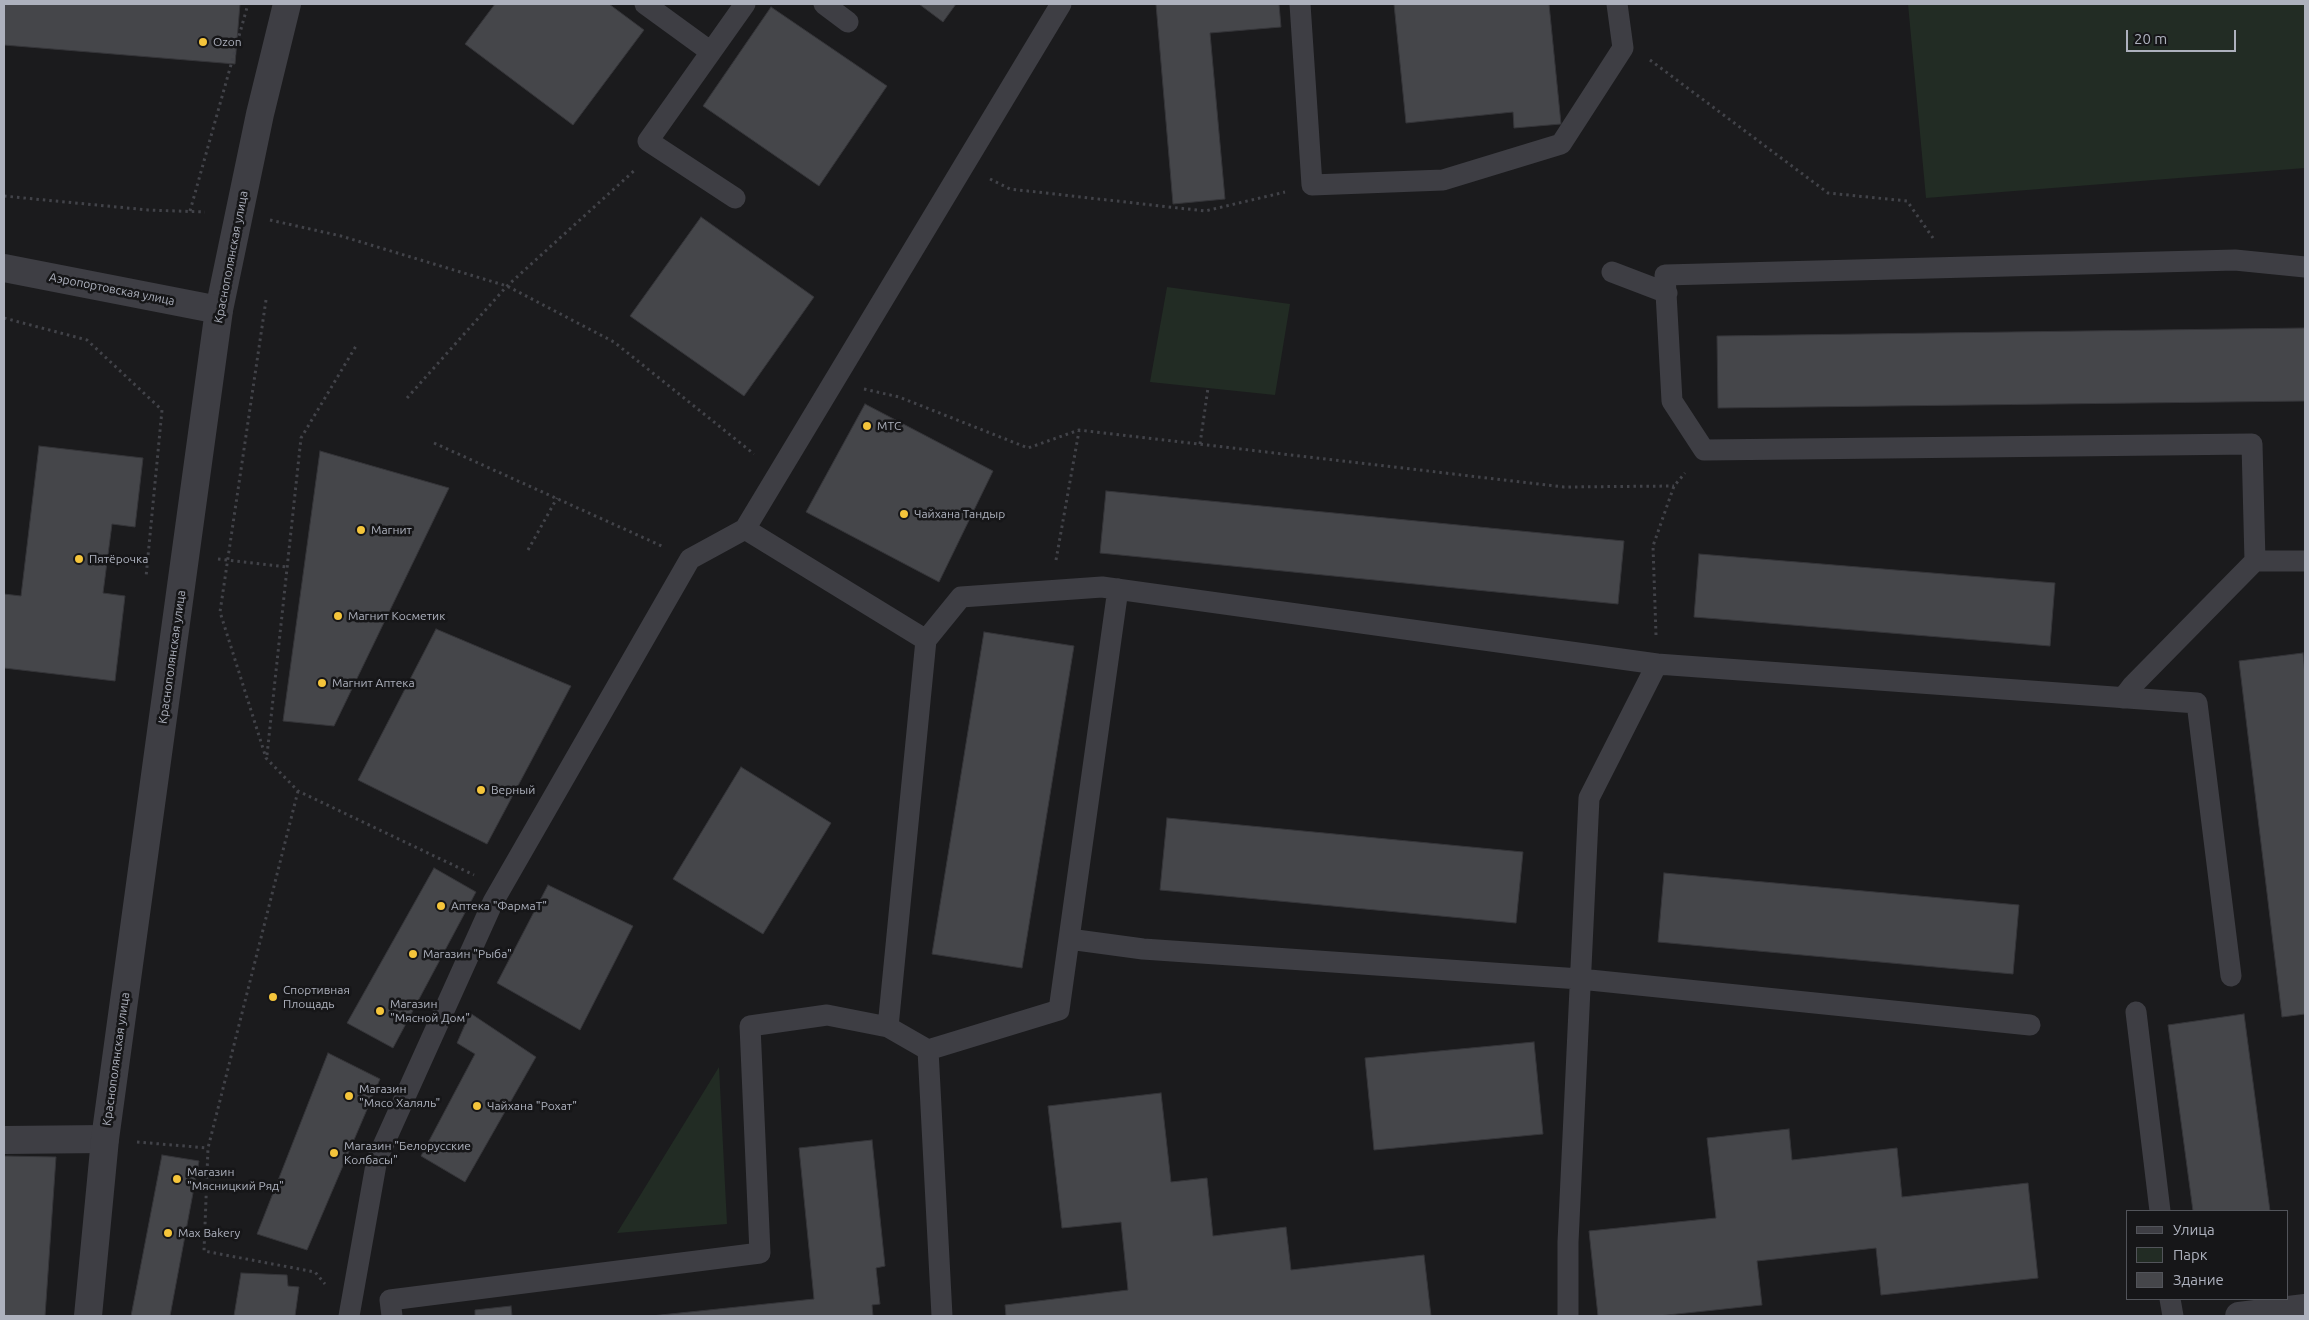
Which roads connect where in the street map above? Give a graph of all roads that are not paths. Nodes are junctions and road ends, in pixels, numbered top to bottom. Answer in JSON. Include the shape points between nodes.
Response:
{"nodes":[{"id":1,"x":287,"y":4,"type":"edge"},
{"id":2,"x":645,"y":4,"type":"edge"},
{"id":3,"x":745,"y":4,"type":"edge"},
{"id":4,"x":824,"y":4,"type":"edge"},
{"id":5,"x":1061,"y":4,"type":"edge"},
{"id":6,"x":1300,"y":4,"type":"edge"},
{"id":7,"x":1617,"y":4,"type":"edge"},
{"id":8,"x":848,"y":22,"type":"dead end"},
{"id":9,"x":711,"y":52,"type":"junction"},
{"id":10,"x":735,"y":198,"type":"dead end"},
{"id":11,"x":2305,"y":267,"type":"edge"},
{"id":12,"x":4,"y":268,"type":"edge"},
{"id":13,"x":1612,"y":272,"type":"dead end"},
{"id":14,"x":1667,"y":293,"type":"junction"},
{"id":15,"x":219,"y":310,"type":"junction"},
{"id":16,"x":745,"y":529,"type":"junction"},
{"id":17,"x":2256,"y":561,"type":"junction"},
{"id":18,"x":2305,"y":561,"type":"edge"},
{"id":19,"x":1118,"y":589,"type":"junction"},
{"id":20,"x":926,"y":640,"type":"junction"},
{"id":21,"x":1657,"y":664,"type":"junction"},
{"id":22,"x":2123,"y":698,"type":"junction"},
{"id":23,"x":1069,"y":939,"type":"junction"},
{"id":24,"x":2231,"y":976,"type":"dead end"},
{"id":25,"x":1580,"y":979,"type":"junction"},
{"id":26,"x":2136,"y":1012,"type":"dead end"},
{"id":27,"x":2030,"y":1025,"type":"dead end"},
{"id":28,"x":888,"y":1027,"type":"junction"},
{"id":29,"x":928,"y":1050,"type":"junction"},
{"id":30,"x":105,"y":1139,"type":"junction"},
{"id":31,"x":4,"y":1140,"type":"edge"},
{"id":32,"x":2160,"y":1210,"type":"edge"},
{"id":33,"x":2170,"y":1300,"type":"edge"},
{"id":34,"x":2305,"y":1308,"type":"edge"},
{"id":35,"x":88,"y":1316,"type":"edge"},
{"id":36,"x":348,"y":1316,"type":"edge"},
{"id":37,"x":392,"y":1316,"type":"edge"},
{"id":38,"x":942,"y":1316,"type":"edge"},
{"id":39,"x":1568,"y":1316,"type":"edge"},
{"id":40,"x":2172,"y":1316,"type":"edge"},
{"id":41,"x":2239,"y":1316,"type":"edge"}],
"edges":[{"from":1,"to":15,"type":"street","name":"Краснополянская улица"},
{"from":2,"to":9,"type":"lane"},
{"from":3,"to":9,"type":"lane"},
{"from":4,"to":8,"type":"lane"},
{"from":5,"to":16,"type":"lane"},
{"from":6,"to":7,"type":"lane","via":[[1312,185],[1443,180],[1561,144],[1623,48]]},
{"from":9,"to":10,"type":"lane","via":[[648,141]]},
{"from":11,"to":14,"type":"lane","via":[[2235,260],[1666,275]]},
{"from":12,"to":15,"type":"street","name":"Аэропортовская улица"},
{"from":13,"to":14,"type":"lane"},
{"from":14,"to":17,"type":"lane","via":[[1672,401],[1704,450],[2252,444]]},
{"from":15,"to":30,"type":"street","name":"Краснополянская улица"},
{"from":16,"to":20,"type":"lane"},
{"from":16,"to":36,"type":"lane","via":[[690,559],[501,888],[377,1159]]},
{"from":17,"to":18,"type":"lane"},
{"from":17,"to":22,"type":"lane"},
{"from":19,"to":20,"type":"lane","via":[[1102,587],[961,597]]},
{"from":19,"to":21,"type":"lane"},
{"from":19,"to":23,"type":"lane"},
{"from":20,"to":28,"type":"lane"},
{"from":21,"to":22,"type":"lane"},
{"from":21,"to":25,"type":"lane","via":[[1589,798]]},
{"from":22,"to":24,"type":"lane","via":[[2198,704]]},
{"from":23,"to":25,"type":"lane","via":[[1143,949]]},
{"from":23,"to":29,"type":"lane","via":[[1059,1010]]},
{"from":25,"to":27,"type":"lane"},
{"from":25,"to":39,"type":"lane","via":[[1568,1242]]},
{"from":26,"to":32,"type":"lane"},
{"from":28,"to":29,"type":"lane"},
{"from":28,"to":37,"type":"lane","via":[[827,1015],[750,1026],[760,1253],[390,1300]]},
{"from":29,"to":38,"type":"lane"},
{"from":30,"to":31,"type":"street"},
{"from":30,"to":35,"type":"street","name":"Краснополянская улица"},
{"from":33,"to":40,"type":"lane"},
{"from":34,"to":41,"type":"street"}]}
